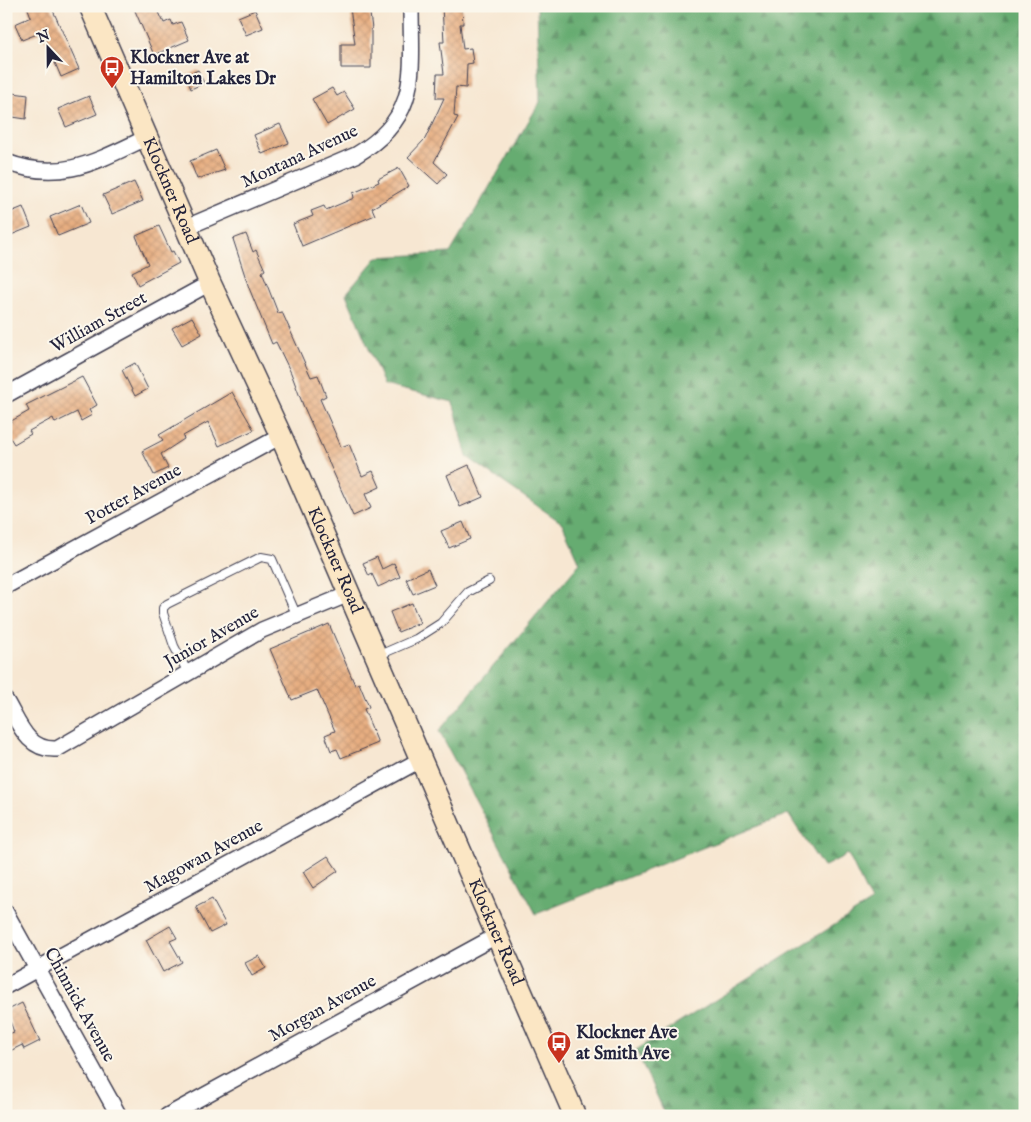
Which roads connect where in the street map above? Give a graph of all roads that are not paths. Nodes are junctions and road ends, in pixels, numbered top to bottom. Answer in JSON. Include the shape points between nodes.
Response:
{"nodes":[{"id":1,"x":90,"y":6,"type":"edge"},
{"id":2,"x":411,"y":6,"type":"edge"},
{"id":3,"x":146,"y":138,"type":"junction"},
{"id":4,"x":6,"y":162,"type":"edge"},
{"id":5,"x":187,"y":227,"type":"junction"},
{"id":6,"x":210,"y":284,"type":"junction"},
{"id":7,"x":6,"y":395,"type":"edge"},
{"id":8,"x":280,"y":436,"type":"junction"},
{"id":9,"x":489,"y":582,"type":"dead end"},
{"id":10,"x":6,"y":586,"type":"edge"},
{"id":11,"x":349,"y":594,"type":"junction"},
{"id":12,"x":296,"y":614,"type":"junction"},
{"id":13,"x":376,"y":657,"type":"junction"},
{"id":14,"x":188,"y":674,"type":"junction"},
{"id":15,"x":6,"y":701,"type":"edge"},
{"id":16,"x":420,"y":760,"type":"junction"},
{"id":17,"x":6,"y":913,"type":"edge"},
{"id":18,"x":496,"y":936,"type":"junction"},
{"id":19,"x":38,"y":969,"type":"junction"},
{"id":20,"x":6,"y":986,"type":"edge"},
{"id":21,"x":572,"y":1115,"type":"edge"},
{"id":22,"x":119,"y":1116,"type":"edge"},
{"id":23,"x":167,"y":1116,"type":"edge"}],
"edges":[{"from":1,"to":3,"type":"main road","name":"Klockner Road"},
{"from":2,"to":5,"type":"street","name":"Montana Avenue","via":[[411,78],[403,106],[388,131],[373,145],[356,154]]},
{"from":3,"to":4,"type":"street","via":[[75,168],[57,172],[38,171]]},
{"from":3,"to":5,"type":"main road","name":"Klockner Road"},
{"from":5,"to":6,"type":"main road","name":"Klockner Road"},
{"from":6,"to":7,"type":"street","name":"William Street"},
{"from":6,"to":8,"type":"main road","name":"Klockner Road"},
{"from":8,"to":10,"type":"street","name":"Potter Avenue"},
{"from":8,"to":11,"type":"main road","name":"Klockner Road"},
{"from":9,"to":13,"type":"lane","via":[[468,592],[441,623],[416,639]]},
{"from":11,"to":12,"type":"street","name":"Junior Avenue"},
{"from":11,"to":13,"type":"main road","name":"Klockner Road"},
{"from":12,"to":14,"type":"street","name":"Junior Avenue","via":[[262,630]]},
{"from":12,"to":14,"type":"lane","via":[[272,559],[267,556],[167,604],[162,613]]},
{"from":13,"to":16,"type":"main road","name":"Klockner Road"},
{"from":14,"to":15,"type":"street","name":"Junior Avenue","via":[[65,746],[46,750],[28,740]]},
{"from":16,"to":18,"type":"main road","name":"Klockner Road"},
{"from":16,"to":19,"type":"street","name":"Magowan Avenue"},
{"from":17,"to":19,"type":"street","name":"Chinnick Avenue"},
{"from":18,"to":21,"type":"main road","name":"Klockner Road"},
{"from":18,"to":23,"type":"street","name":"Morgan Avenue"},
{"from":19,"to":20,"type":"street","name":"Magowan Avenue"},
{"from":19,"to":22,"type":"street","name":"Chinnick Avenue"}]}
